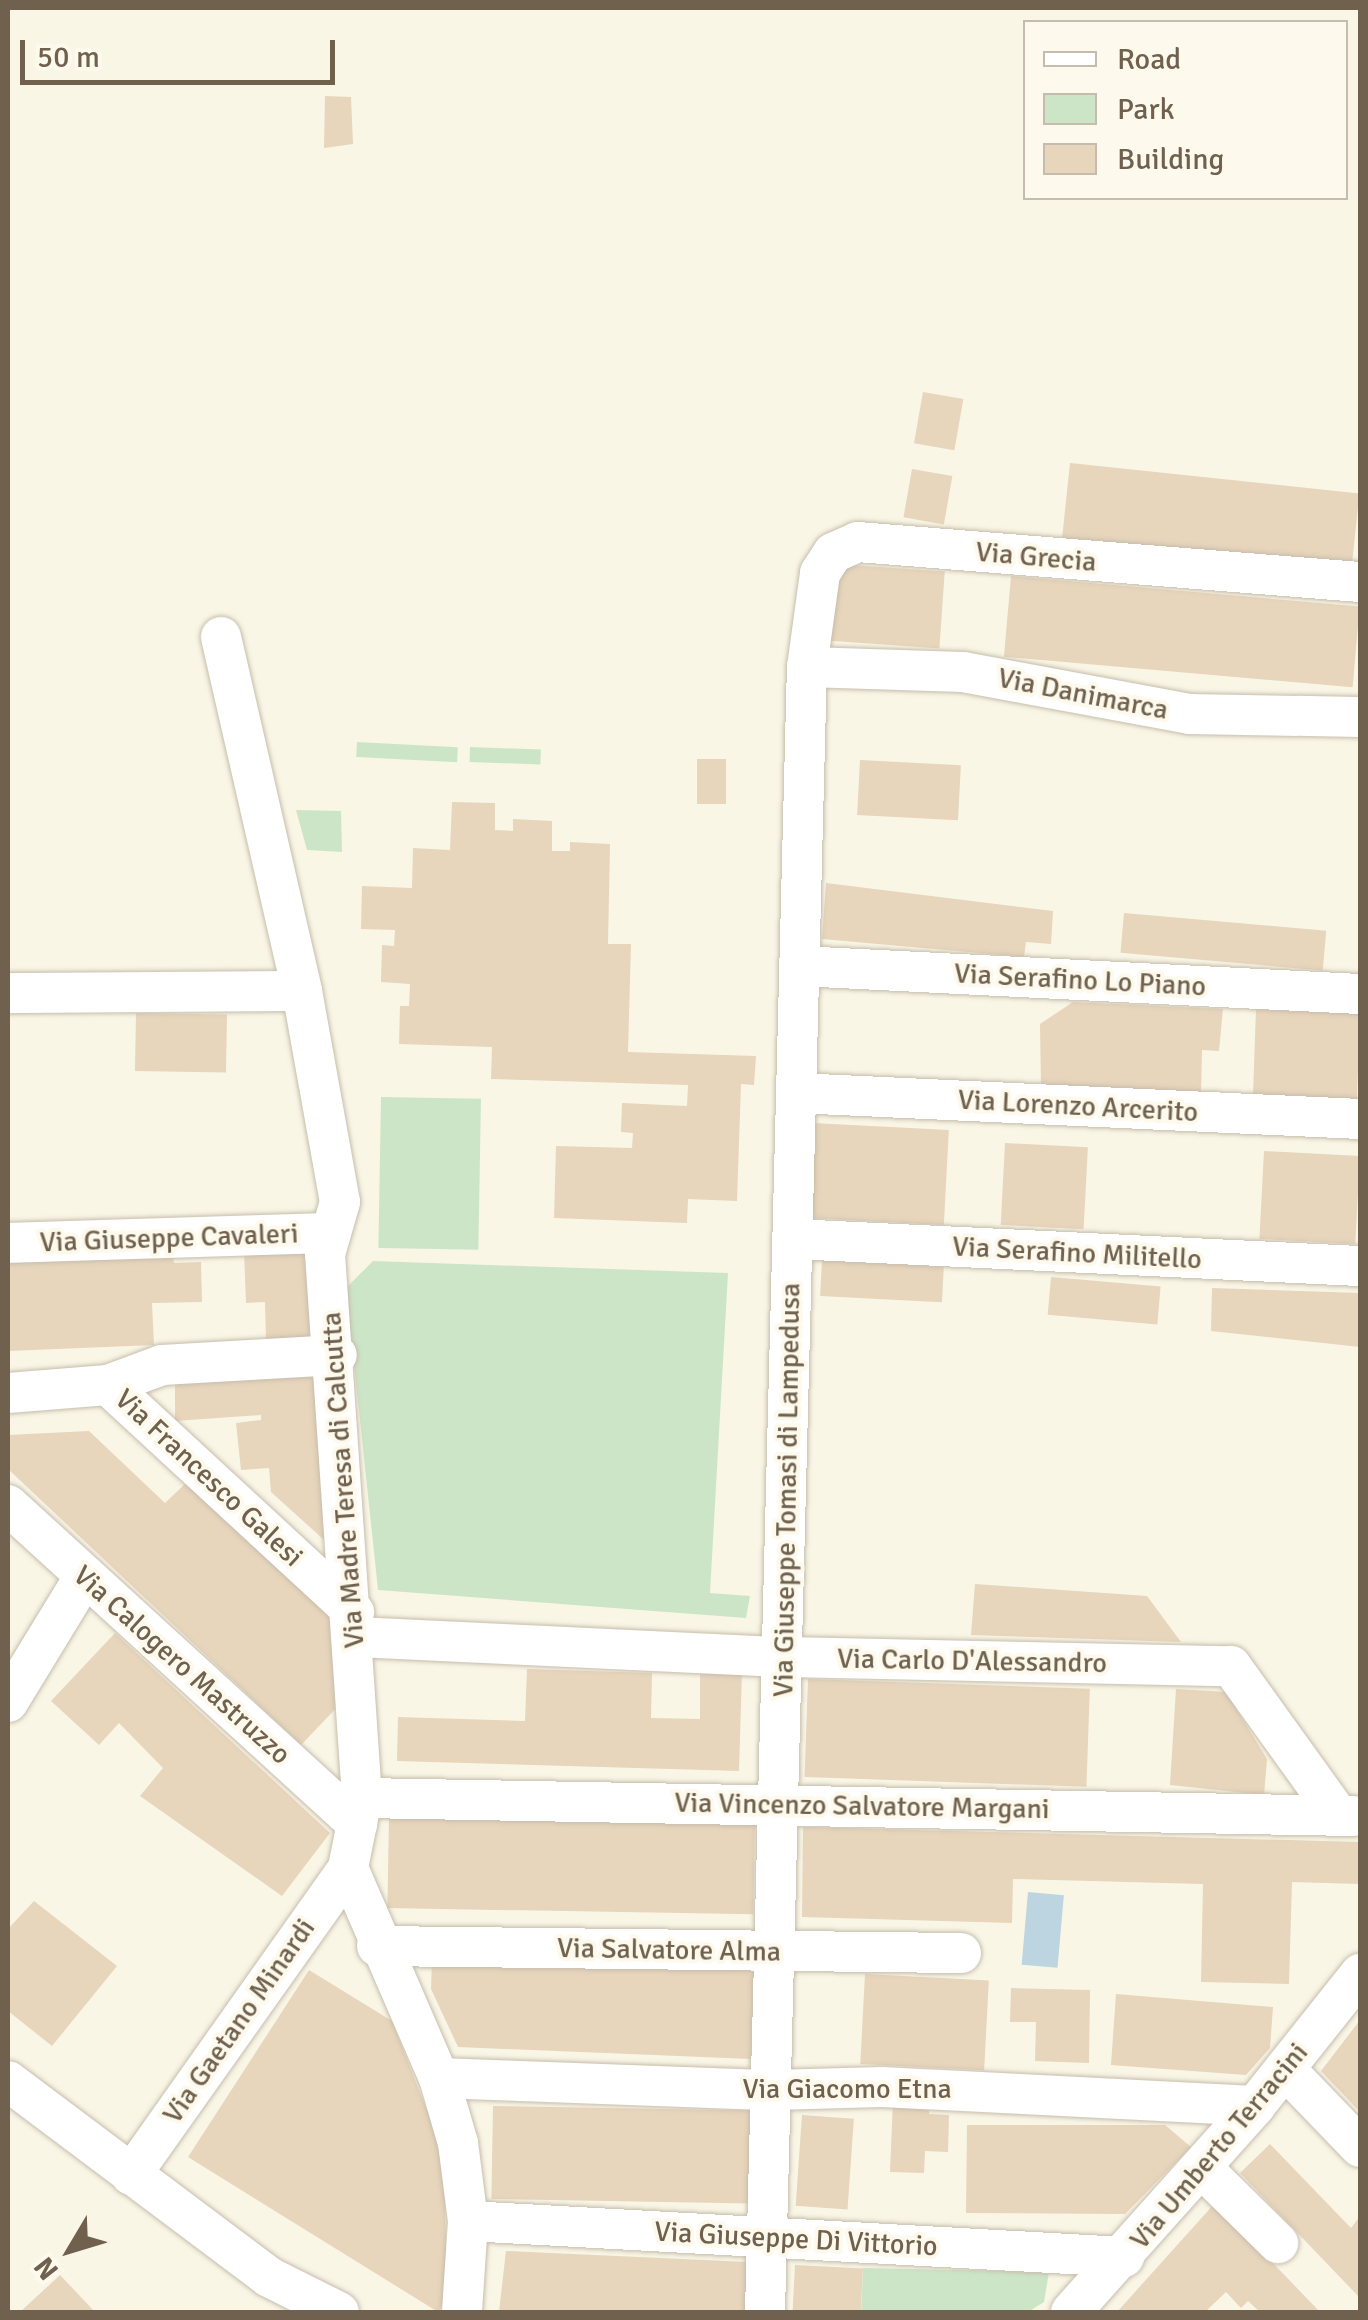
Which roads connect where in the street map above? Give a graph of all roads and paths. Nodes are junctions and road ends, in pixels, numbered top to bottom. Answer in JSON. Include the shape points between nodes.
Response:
{"nodes":[{"id":1,"x":1360,"y":582,"type":"edge"},
{"id":2,"x":222,"y":637,"type":"dead end"},
{"id":3,"x":807,"y":667,"type":"junction"},
{"id":4,"x":1360,"y":717,"type":"edge"},
{"id":5,"x":799,"y":966,"type":"junction"},
{"id":6,"x":302,"y":991,"type":"junction"},
{"id":7,"x":8,"y":994,"type":"edge"},
{"id":8,"x":1360,"y":994,"type":"edge"},
{"id":9,"x":796,"y":1093,"type":"junction"},
{"id":10,"x":1360,"y":1119,"type":"edge"},
{"id":11,"x":332,"y":1233,"type":"junction"},
{"id":12,"x":793,"y":1239,"type":"junction"},
{"id":13,"x":8,"y":1243,"type":"edge"},
{"id":14,"x":1360,"y":1266,"type":"edge"},
{"id":15,"x":336,"y":1355,"type":"junction"},
{"id":16,"x":108,"y":1385,"type":"junction"},
{"id":17,"x":8,"y":1393,"type":"edge"},
{"id":18,"x":8,"y":1505,"type":"edge"},
{"id":19,"x":85,"y":1576,"type":"junction"},
{"id":20,"x":354,"y":1624,"type":"junction"},
{"id":21,"x":783,"y":1657,"type":"junction"},
{"id":22,"x":8,"y":1702,"type":"edge"},
{"id":23,"x":779,"y":1806,"type":"junction"},
{"id":24,"x":360,"y":1811,"type":"junction"},
{"id":25,"x":1348,"y":1815,"type":"edge"},
{"id":26,"x":348,"y":1868,"type":"junction"},
{"id":27,"x":377,"y":1946,"type":"junction"},
{"id":28,"x":776,"y":1952,"type":"junction"},
{"id":29,"x":960,"y":1953,"type":"dead end"},
{"id":30,"x":1360,"y":1974,"type":"edge"},
{"id":31,"x":1286,"y":2069,"type":"junction"},
{"id":32,"x":439,"y":2078,"type":"junction"},
{"id":33,"x":8,"y":2081,"type":"edge"},
{"id":34,"x":772,"y":2090,"type":"junction"},
{"id":35,"x":1256,"y":2106,"type":"junction"},
{"id":36,"x":1360,"y":2147,"type":"edge"},
{"id":37,"x":1202,"y":2168,"type":"junction"},
{"id":38,"x":131,"y":2174,"type":"junction"},
{"id":39,"x":468,"y":2221,"type":"junction"},
{"id":40,"x":769,"y":2238,"type":"junction"},
{"id":41,"x":1278,"y":2244,"type":"dead end"},
{"id":42,"x":1124,"y":2257,"type":"junction"},
{"id":43,"x":339,"y":2312,"type":"edge"},
{"id":44,"x":462,"y":2312,"type":"edge"},
{"id":45,"x":765,"y":2312,"type":"edge"},
{"id":46,"x":1070,"y":2312,"type":"edge"}],
"edges":[{"from":1,"to":3,"type":"street","name":"Via Grecia","via":[[858,542],[833,553],[820,574]]},
{"from":2,"to":6,"type":"street","name":"Via Madre Teresa di Calcutta"},
{"from":3,"to":4,"type":"street","name":"Via Danimarca","via":[[963,672],[1189,714]]},
{"from":3,"to":5,"type":"street","name":"Via Giuseppe Tomasi di Lampedusa"},
{"from":5,"to":8,"type":"street","name":"Via Serafino Lo Piano"},
{"from":5,"to":9,"type":"street","name":"Via Giuseppe Tomasi di Lampedusa"},
{"from":6,"to":7,"type":"street"},
{"from":6,"to":11,"type":"street","name":"Via Madre Teresa di Calcutta","via":[[340,1202]]},
{"from":9,"to":10,"type":"street","name":"Via Lorenzo Arcerito"},
{"from":9,"to":12,"type":"street","name":"Via Giuseppe Tomasi di Lampedusa"},
{"from":11,"to":13,"type":"street","name":"Via Giuseppe Cavaleri"},
{"from":11,"to":15,"type":"street","name":"Via Madre Teresa di Calcutta","via":[[326,1254]]},
{"from":12,"to":14,"type":"street","name":"Via Serafino Militello"},
{"from":12,"to":21,"type":"street","name":"Via Giuseppe Tomasi di Lampedusa"},
{"from":15,"to":16,"type":"street","via":[[162,1365]]},
{"from":15,"to":20,"type":"street","name":"Via Madre Teresa di Calcutta"},
{"from":16,"to":17,"type":"street"},
{"from":16,"to":20,"type":"street","name":"Via Francesco Galesi"},
{"from":18,"to":19,"type":"street","name":"Via Calogero Mastruzzo"},
{"from":19,"to":22,"type":"street"},
{"from":19,"to":24,"type":"street","name":"Via Calogero Mastruzzo"},
{"from":20,"to":21,"type":"street","name":"Via Carlo D'Alessandro"},
{"from":20,"to":24,"type":"street","name":"Via Madre Teresa di Calcutta"},
{"from":21,"to":23,"type":"street","name":"Via Giuseppe Tomasi di Lampedusa"},
{"from":21,"to":25,"type":"street","name":"Via Carlo D'Alessandro","via":[[1231,1666]]},
{"from":23,"to":24,"type":"street","name":"Via Vincenzo Salvatore Margani"},
{"from":23,"to":25,"type":"street","name":"Via Vincenzo Salvatore Margani"},
{"from":23,"to":28,"type":"street","name":"Via Giuseppe Tomasi di Lampedusa"},
{"from":24,"to":26,"type":"street","name":"Via Madre Teresa di Calcutta"},
{"from":26,"to":27,"type":"street"},
{"from":26,"to":38,"type":"street","name":"Via Gaetano Minardi"},
{"from":27,"to":28,"type":"street","name":"Via Salvatore Alma"},
{"from":27,"to":32,"type":"street"},
{"from":28,"to":29,"type":"street","name":"Via Salvatore Alma"},
{"from":28,"to":34,"type":"street","name":"Via Giuseppe Tomasi di Lampedusa"},
{"from":30,"to":31,"type":"street","name":"Via Umberto Terracini"},
{"from":31,"to":35,"type":"street","name":"Via Umberto Terracini"},
{"from":31,"to":36,"type":"street"},
{"from":32,"to":34,"type":"street","name":"Via Giacomo Etna"},
{"from":32,"to":39,"type":"street","via":[[458,2143]]},
{"from":33,"to":38,"type":"street"},
{"from":34,"to":35,"type":"street","name":"Via Giacomo Etna","via":[[954,2089]]},
{"from":34,"to":40,"type":"street","name":"Via Giuseppe Tomasi di Lampedusa"},
{"from":35,"to":37,"type":"street","name":"Via Umberto Terracini"},
{"from":37,"to":41,"type":"street"},
{"from":37,"to":42,"type":"street","name":"Via Umberto Terracini"},
{"from":38,"to":43,"type":"street","via":[[269,2277]]},
{"from":39,"to":40,"type":"street","name":"Via Giuseppe Di Vittorio"},
{"from":39,"to":44,"type":"street"},
{"from":40,"to":42,"type":"street","name":"Via Giuseppe Di Vittorio"},
{"from":40,"to":45,"type":"street","name":"Via Giuseppe Tomasi di Lampedusa"},
{"from":42,"to":46,"type":"street","name":"Via Umberto Terracini"}]}
